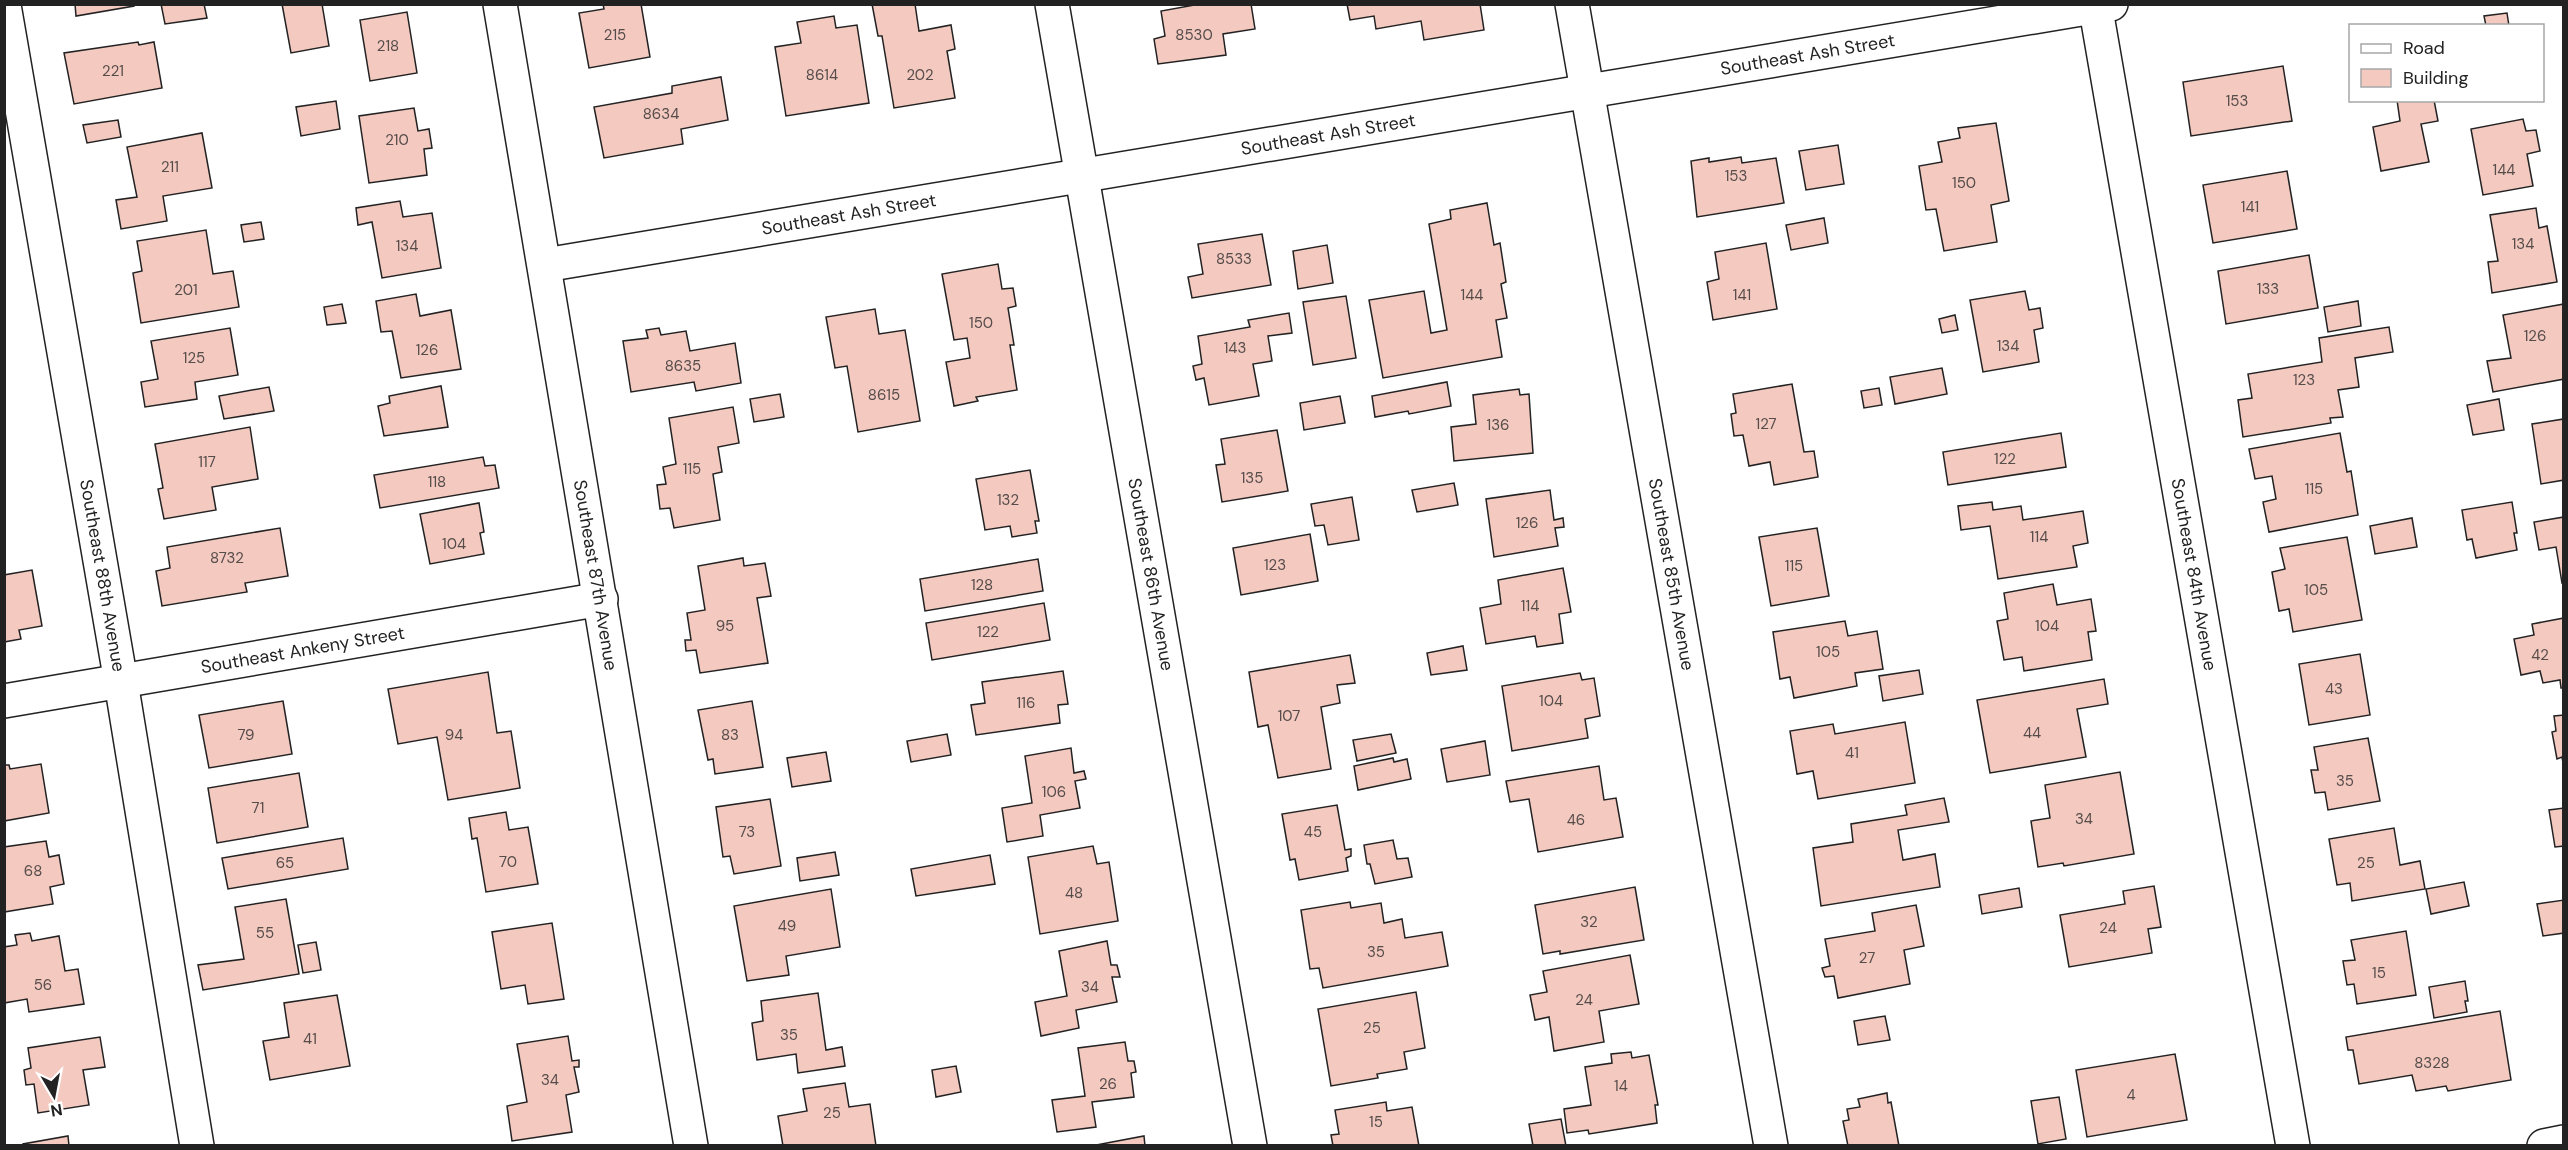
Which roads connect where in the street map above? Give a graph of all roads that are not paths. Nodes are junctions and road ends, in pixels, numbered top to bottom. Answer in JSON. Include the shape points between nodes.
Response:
{"nodes":[{"id":1,"x":501,"y":4,"type":"edge"},
{"id":2,"x":1052,"y":4,"type":"edge"},
{"id":3,"x":1572,"y":4,"type":"edge"},
{"id":4,"x":4,"y":5,"type":"edge"},
{"id":5,"x":2100,"y":5,"type":"edge"},
{"id":6,"x":1587,"y":92,"type":"junction"},
{"id":7,"x":1082,"y":176,"type":"junction"},
{"id":8,"x":545,"y":265,"type":"junction"},
{"id":9,"x":601,"y":599,"type":"junction"},
{"id":10,"x":121,"y":682,"type":"junction"},
{"id":11,"x":4,"y":701,"type":"edge"},
{"id":12,"x":2564,"y":1142,"type":"edge"},
{"id":13,"x":197,"y":1146,"type":"edge"},
{"id":14,"x":691,"y":1146,"type":"edge"},
{"id":15,"x":1250,"y":1146,"type":"edge"},
{"id":16,"x":1771,"y":1146,"type":"edge"},
{"id":17,"x":2293,"y":1146,"type":"edge"},
{"id":18,"x":2544,"y":1146,"type":"edge"}],
"edges":[{"from":1,"to":8,"type":"street","name":"Southeast 87th Avenue"},
{"from":2,"to":7,"type":"street","name":"Southeast 86th Avenue"},
{"from":3,"to":6,"type":"street","name":"Southeast 85th Avenue"},
{"from":4,"to":10,"type":"street","name":"Southeast 88th Avenue"},
{"from":5,"to":6,"type":"street","name":"Southeast Ash Street"},
{"from":5,"to":17,"type":"street","name":"Southeast 84th Avenue"},
{"from":6,"to":7,"type":"street","name":"Southeast Ash Street"},
{"from":6,"to":16,"type":"street","name":"Southeast 85th Avenue"},
{"from":7,"to":8,"type":"street","name":"Southeast Ash Street"},
{"from":7,"to":15,"type":"street","name":"Southeast 86th Avenue"},
{"from":8,"to":9,"type":"street","name":"Southeast 87th Avenue"},
{"from":9,"to":10,"type":"street","name":"Southeast Ankeny Street"},
{"from":9,"to":14,"type":"street","name":"Southeast 87th Avenue"},
{"from":10,"to":11,"type":"street","name":"Southeast Ankeny Street"},
{"from":10,"to":13,"type":"street","name":"Southeast 88th Avenue"},
{"from":12,"to":18,"type":"street"}]}
